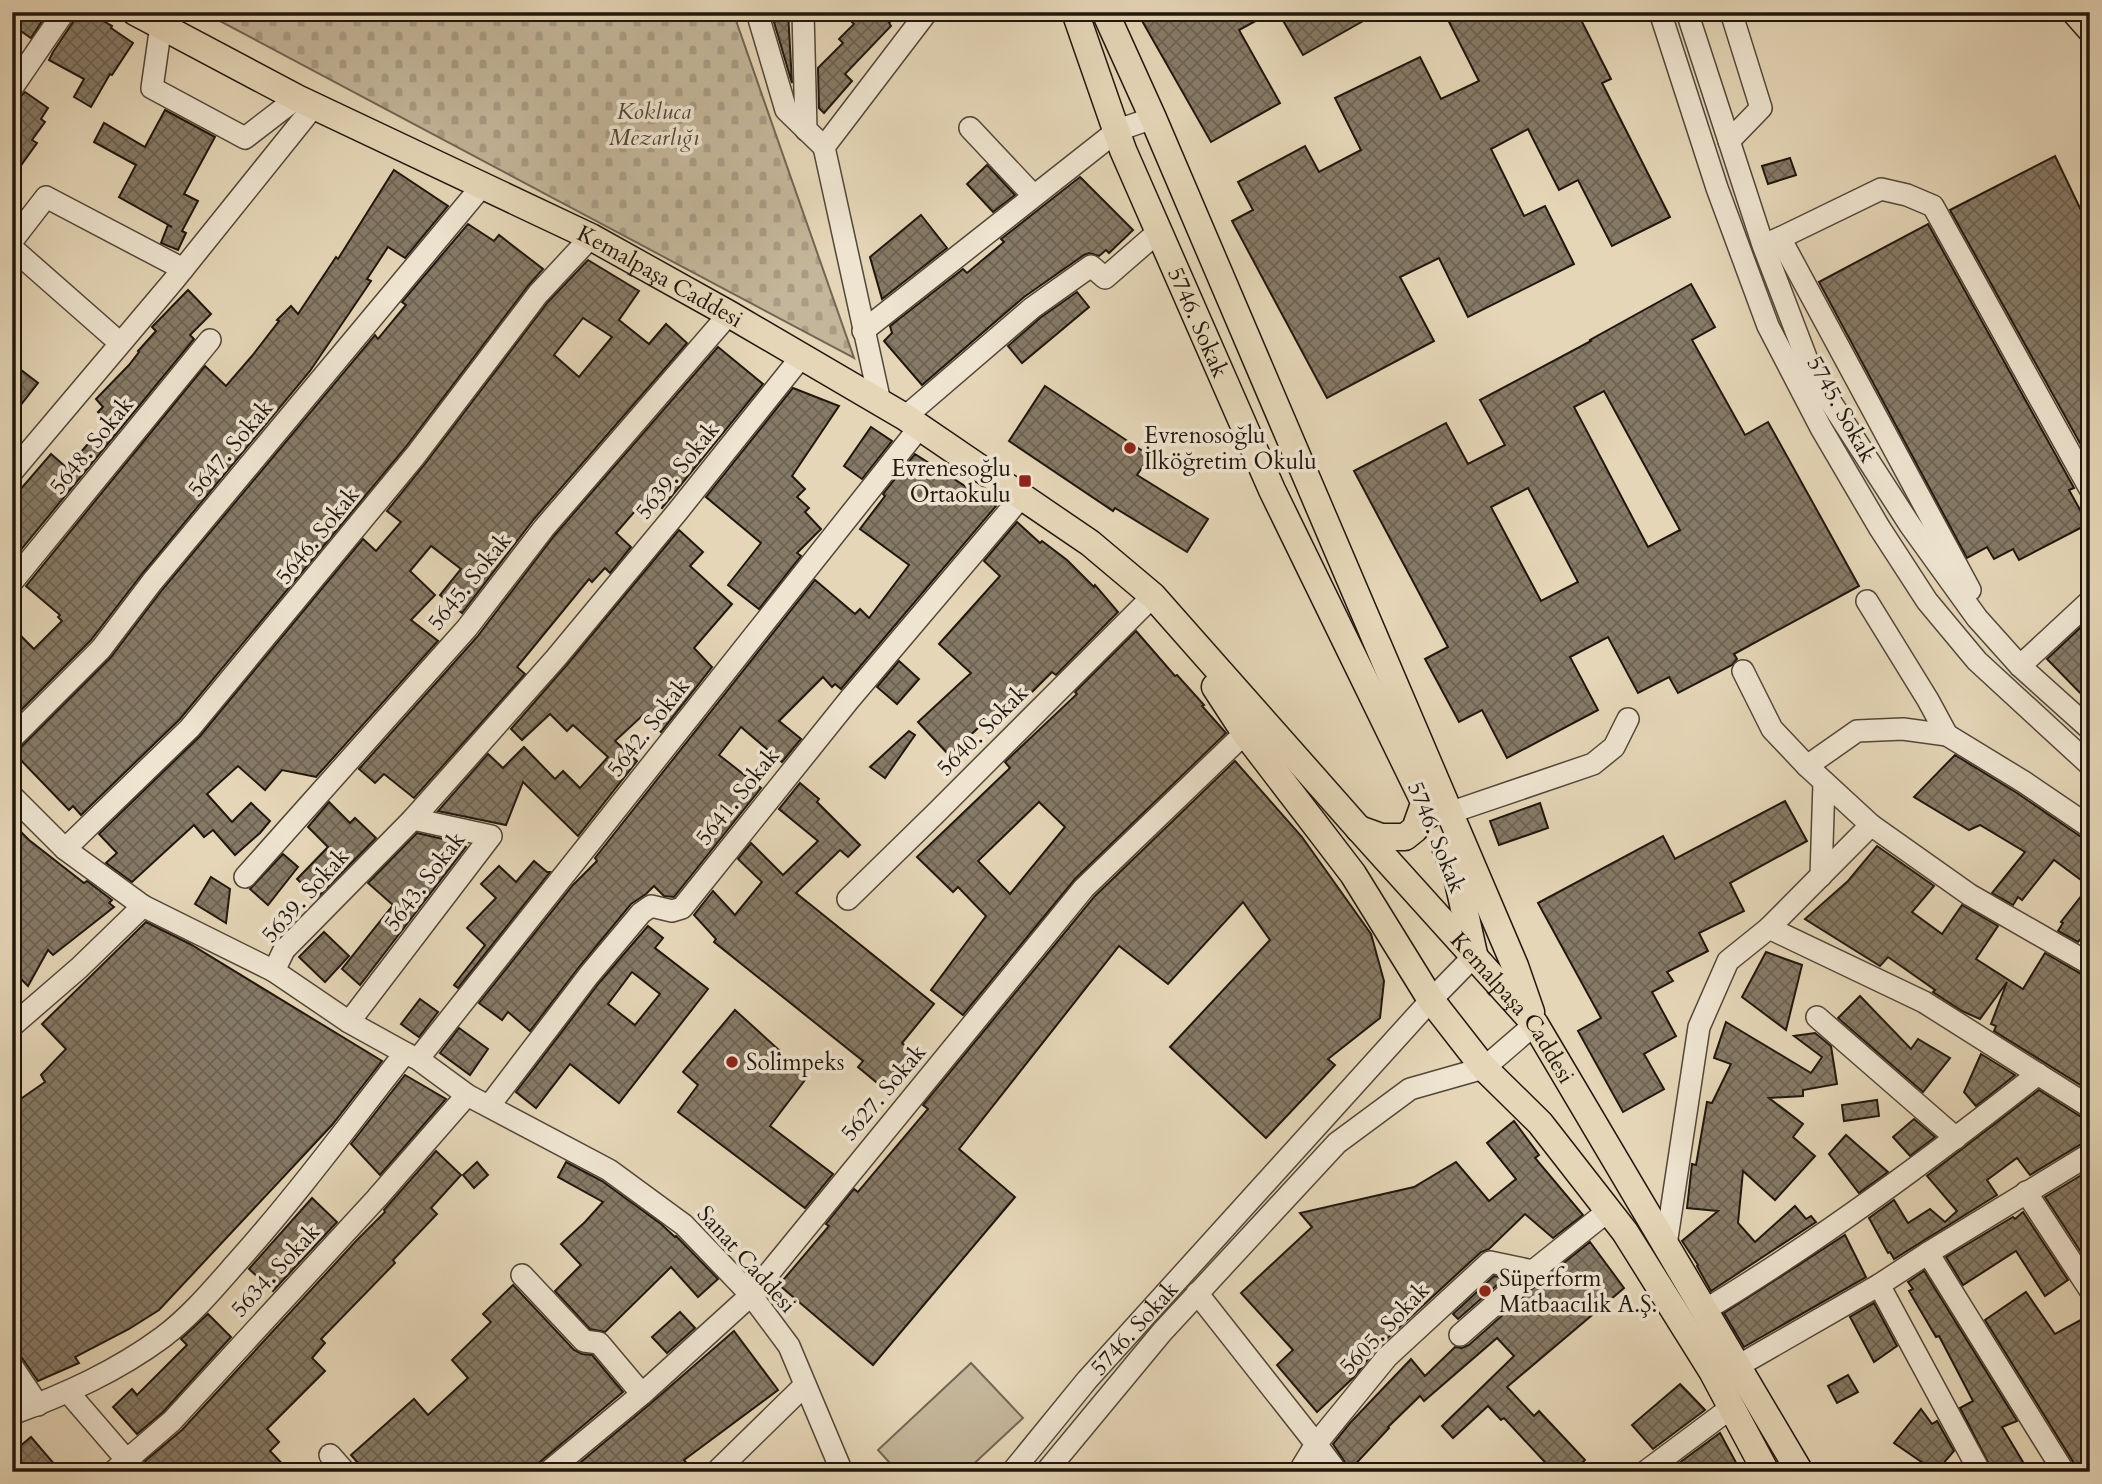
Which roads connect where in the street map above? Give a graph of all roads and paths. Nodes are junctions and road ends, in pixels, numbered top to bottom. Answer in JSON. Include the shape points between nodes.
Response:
{"nodes":[{"id":1,"x":64,"y":12,"type":"edge"},
{"id":2,"x":135,"y":12,"type":"edge"},
{"id":3,"x":757,"y":12,"type":"edge"},
{"id":4,"x":803,"y":12,"type":"edge"},
{"id":5,"x":928,"y":12,"type":"edge"},
{"id":6,"x":1074,"y":12,"type":"edge"},
{"id":7,"x":1105,"y":12,"type":"edge"},
{"id":8,"x":1660,"y":12,"type":"edge"},
{"id":9,"x":1687,"y":12,"type":"edge"},
{"id":10,"x":1731,"y":12,"type":"edge"},
{"id":11,"x":2075,"y":12,"type":"edge"},
{"id":12,"x":161,"y":25,"type":"junction"},
{"id":13,"x":2090,"y":29,"type":"edge"},
{"id":14,"x":12,"y":88,"type":"edge"},
{"id":15,"x":305,"y":102,"type":"junction"},
{"id":16,"x":1153,"y":118,"type":"junction"},
{"id":17,"x":970,"y":128,"type":"dead end"},
{"id":18,"x":806,"y":130,"type":"junction"},
{"id":19,"x":1118,"y":130,"type":"junction"},
{"id":20,"x":1729,"y":141,"type":"junction"},
{"id":21,"x":824,"y":147,"type":"junction"},
{"id":22,"x":482,"y":186,"type":"junction"},
{"id":23,"x":1033,"y":195,"type":"junction"},
{"id":24,"x":1158,"y":232,"type":"junction"},
{"id":25,"x":590,"y":237,"type":"junction"},
{"id":26,"x":12,"y":241,"type":"edge"},
{"id":27,"x":1772,"y":242,"type":"junction"},
{"id":28,"x":12,"y":248,"type":"edge"},
{"id":29,"x":183,"y":269,"type":"junction"},
{"id":30,"x":729,"y":314,"type":"junction"},
{"id":31,"x":863,"y":331,"type":"junction"},
{"id":32,"x":209,"y":340,"type":"dead end"},
{"id":33,"x":120,"y":343,"type":"junction"},
{"id":34,"x":802,"y":356,"type":"junction"},
{"id":35,"x":880,"y":402,"type":"junction"},
{"id":36,"x":912,"y":423,"type":"junction"},
{"id":37,"x":12,"y":472,"type":"edge"},
{"id":38,"x":2090,"y":489,"type":"edge"},
{"id":39,"x":1023,"y":496,"type":"junction"},
{"id":40,"x":12,"y":582,"type":"edge"},
{"id":41,"x":1153,"y":596,"type":"junction"},
{"id":42,"x":1867,"y":601,"type":"dead end"},
{"id":43,"x":2090,"y":601,"type":"edge"},
{"id":44,"x":1977,"y":618,"type":"junction"},
{"id":45,"x":2020,"y":666,"type":"junction"},
{"id":46,"x":1743,"y":671,"type":"dead end"},
{"id":47,"x":1628,"y":719,"type":"dead end"},
{"id":48,"x":2090,"y":729,"type":"edge"},
{"id":49,"x":1245,"y":733,"type":"junction"},
{"id":50,"x":1947,"y":735,"type":"junction"},
{"id":51,"x":12,"y":738,"type":"edge"},
{"id":52,"x":2090,"y":765,"type":"edge"},
{"id":53,"x":1807,"y":766,"type":"junction"},
{"id":54,"x":1824,"y":782,"type":"junction"},
{"id":55,"x":12,"y":796,"type":"edge"},
{"id":56,"x":1425,"y":801,"type":"junction"},
{"id":57,"x":1449,"y":813,"type":"junction"},
{"id":58,"x":413,"y":819,"type":"junction"},
{"id":59,"x":1871,"y":825,"type":"junction"},
{"id":60,"x":2090,"y":827,"type":"edge"},
{"id":61,"x":1359,"y":829,"type":"junction"},
{"id":62,"x":65,"y":849,"type":"junction"},
{"id":63,"x":1821,"y":876,"type":"junction"},
{"id":64,"x":245,"y":877,"type":"dead end"},
{"id":65,"x":848,"y":899,"type":"dead end"},
{"id":66,"x":143,"y":906,"type":"junction"},
{"id":67,"x":1769,"y":928,"type":"junction"},
{"id":68,"x":1474,"y":956,"type":"junction"},
{"id":69,"x":2090,"y":964,"type":"edge"},
{"id":70,"x":274,"y":971,"type":"junction"},
{"id":71,"x":1431,"y":1000,"type":"junction"},
{"id":72,"x":16,"y":1015,"type":"edge"},
{"id":73,"x":1817,"y":1017,"type":"dead end"},
{"id":74,"x":349,"y":1022,"type":"junction"},
{"id":75,"x":1535,"y":1024,"type":"junction"},
{"id":76,"x":411,"y":1056,"type":"junction"},
{"id":77,"x":1484,"y":1068,"type":"junction"},
{"id":78,"x":2038,"y":1074,"type":"junction"},
{"id":79,"x":467,"y":1095,"type":"junction"},
{"id":80,"x":489,"y":1106,"type":"junction"},
{"id":81,"x":2090,"y":1107,"type":"edge"},
{"id":82,"x":1956,"y":1138,"type":"junction"},
{"id":83,"x":2090,"y":1154,"type":"edge"},
{"id":84,"x":2026,"y":1192,"type":"junction"},
{"id":85,"x":1608,"y":1210,"type":"junction"},
{"id":86,"x":1666,"y":1245,"type":"junction"},
{"id":87,"x":1928,"y":1253,"type":"junction"},
{"id":88,"x":1533,"y":1271,"type":"junction"},
{"id":89,"x":522,"y":1275,"type":"dead end"},
{"id":90,"x":1879,"y":1285,"type":"junction"},
{"id":91,"x":2090,"y":1290,"type":"edge"},
{"id":92,"x":1197,"y":1293,"type":"junction"},
{"id":93,"x":751,"y":1295,"type":"junction"},
{"id":94,"x":1705,"y":1310,"type":"junction"},
{"id":95,"x":1460,"y":1335,"type":"dead end"},
{"id":96,"x":12,"y":1366,"type":"edge"},
{"id":97,"x":1738,"y":1366,"type":"junction"},
{"id":98,"x":805,"y":1385,"type":"junction"},
{"id":99,"x":68,"y":1392,"type":"junction"},
{"id":100,"x":642,"y":1394,"type":"junction"},
{"id":101,"x":38,"y":1405,"type":"junction"},
{"id":102,"x":1732,"y":1407,"type":"junction"},
{"id":103,"x":12,"y":1413,"type":"edge"},
{"id":104,"x":1316,"y":1444,"type":"junction"},
{"id":105,"x":330,"y":1455,"type":"dead end"},
{"id":106,"x":125,"y":1468,"type":"edge"},
{"id":107,"x":345,"y":1472,"type":"edge"},
{"id":108,"x":548,"y":1472,"type":"edge"},
{"id":109,"x":716,"y":1472,"type":"edge"},
{"id":110,"x":842,"y":1472,"type":"edge"},
{"id":111,"x":1012,"y":1472,"type":"edge"},
{"id":112,"x":1046,"y":1472,"type":"edge"},
{"id":113,"x":1299,"y":1472,"type":"edge"},
{"id":114,"x":1336,"y":1472,"type":"edge"},
{"id":115,"x":1645,"y":1472,"type":"edge"},
{"id":116,"x":1766,"y":1472,"type":"edge"},
{"id":117,"x":1800,"y":1472,"type":"edge"},
{"id":118,"x":1980,"y":1472,"type":"edge"},
{"id":119,"x":2064,"y":1472,"type":"edge"}],
"edges":[{"from":1,"to":14,"type":"street"},
{"from":2,"to":12,"type":"main road","name":"Kemalpaşa Caddesi"},
{"from":3,"to":18,"type":"street","via":[[786,110]]},
{"from":4,"to":18,"type":"street"},
{"from":5,"to":21,"type":"street"},
{"from":6,"to":19,"type":"main road","name":"5746. Sokak"},
{"from":7,"to":16,"type":"main road","name":"5746. Sokak"},
{"from":8,"to":52,"type":"street","name":"5745. Sokak","via":[[1768,326],[1821,428],[1927,601],[1977,661]]},
{"from":9,"to":20,"type":"street","name":"5745. Sokak"},
{"from":10,"to":20,"type":"street","via":[[1761,108]]},
{"from":11,"to":13,"type":"main road"},
{"from":12,"to":15,"type":"main road","name":"Kemalpaşa Caddesi"},
{"from":12,"to":15,"type":"street","via":[[152,88],[245,138]]},
{"from":15,"to":22,"type":"main road","name":"Kemalpaşa Caddesi"},
{"from":15,"to":29,"type":"street"},
{"from":16,"to":19,"type":"street"},
{"from":16,"to":57,"type":"main road","name":"5746. Sokak"},
{"from":17,"to":23,"type":"street"},
{"from":18,"to":21,"type":"street"},
{"from":19,"to":23,"type":"street"},
{"from":19,"to":24,"type":"main road","name":"5746. Sokak"},
{"from":20,"to":27,"type":"street","name":"5745. Sokak"},
{"from":21,"to":31,"type":"street"},
{"from":22,"to":25,"type":"main road","name":"Kemalpaşa Caddesi"},
{"from":22,"to":51,"type":"street","name":"5647. Sokak","via":[[101,649]]},
{"from":23,"to":31,"type":"street"},
{"from":24,"to":36,"type":"street","name":"5642. Sokak","via":[[1105,278],[1091,266],[1032,308]]},
{"from":24,"to":56,"type":"main road","name":"5746. Sokak","via":[[1272,490]]},
{"from":25,"to":30,"type":"main road","name":"Kemalpaşa Caddesi"},
{"from":25,"to":62,"type":"street","name":"5646. Sokak","via":[[538,294],[415,456],[190,727]]},
{"from":26,"to":29,"type":"street","via":[[46,197]]},
{"from":27,"to":38,"type":"street","via":[[1881,189],[1933,206]]},
{"from":27,"to":44,"type":"street","via":[[1978,604]]},
{"from":27,"to":44,"type":"street","name":"5745. Sokak","via":[[1812,373],[1910,525]]},
{"from":28,"to":33,"type":"street"},
{"from":29,"to":33,"type":"street"},
{"from":30,"to":34,"type":"main road","name":"Kemalpaşa Caddesi"},
{"from":30,"to":64,"type":"street","name":"5645. Sokak","via":[[544,528],[467,628]]},
{"from":31,"to":35,"type":"street"},
{"from":32,"to":40,"type":"street","name":"5648. Sokak"},
{"from":33,"to":37,"type":"street"},
{"from":34,"to":35,"type":"main road","name":"Kemalpaşa Caddesi"},
{"from":34,"to":58,"type":"street","name":"5639. Sokak","via":[[556,658]]},
{"from":35,"to":36,"type":"main road","name":"Kemalpaşa Caddesi"},
{"from":36,"to":39,"type":"main road","name":"Kemalpaşa Caddesi"},
{"from":36,"to":76,"type":"street","name":"5642. Sokak"},
{"from":39,"to":41,"type":"main road","name":"Kemalpaşa Caddesi","via":[[1090,543]]},
{"from":39,"to":80,"type":"street","name":"5641. Sokak","via":[[841,710],[682,908],[672,911],[651,906],[641,913]]},
{"from":41,"to":49,"type":"main road","name":"Kemalpaşa Caddesi"},
{"from":41,"to":61,"type":"main road","name":"Kemalpaşa Caddesi"},
{"from":41,"to":65,"type":"street","name":"5640. Sokak"},
{"from":42,"to":50,"type":"street"},
{"from":43,"to":45,"type":"street"},
{"from":44,"to":45,"type":"street","name":"5745. Sokak"},
{"from":45,"to":48,"type":"street","name":"5745. Sokak"},
{"from":46,"to":53,"type":"street","via":[[1772,729]]},
{"from":47,"to":57,"type":"street","via":[[1614,747],[1593,764]]},
{"from":49,"to":71,"type":"main road","name":"Kemalpaşa Caddesi","via":[[1353,874]]},
{"from":49,"to":93,"type":"street","name":"5627. Sokak","via":[[1084,888]]},
{"from":50,"to":53,"type":"street","via":[[1903,729],[1857,731]]},
{"from":50,"to":60,"type":"street"},
{"from":53,"to":54,"type":"street"},
{"from":54,"to":59,"type":"street"},
{"from":54,"to":63,"type":"street"},
{"from":55,"to":62,"type":"street"},
{"from":56,"to":61,"type":"main road","via":[[1415,829],[1405,837]]},
{"from":56,"to":68,"type":"main road","name":"5746. Sokak","via":[[1458,877]]},
{"from":57,"to":75,"type":"main road","name":"5746. Sokak"},
{"from":58,"to":70,"type":"street","name":"5639. Sokak","via":[[285,950]]},
{"from":58,"to":74,"type":"street","name":"5643. Sokak","via":[[491,835]]},
{"from":59,"to":63,"type":"street"},
{"from":59,"to":69,"type":"street","via":[[1970,895]]},
{"from":61,"to":68,"type":"main road","name":"Kemalpaşa Caddesi"},
{"from":62,"to":66,"type":"street"},
{"from":63,"to":67,"type":"street"},
{"from":66,"to":70,"type":"street"},
{"from":66,"to":72,"type":"street","via":[[79,968]]},
{"from":67,"to":78,"type":"street","via":[[1924,1002]]},
{"from":67,"to":86,"type":"street","via":[[1728,961],[1699,1027]]},
{"from":68,"to":71,"type":"street","name":"5746. Sokak"},
{"from":68,"to":75,"type":"main road","name":"Kemalpaşa Caddesi"},
{"from":70,"to":74,"type":"street","name":"5639. Sokak"},
{"from":71,"to":77,"type":"main road","name":"Kemalpaşa Caddesi"},
{"from":71,"to":111,"type":"street","name":"5746. Sokak","via":[[1087,1380]]},
{"from":73,"to":82,"type":"street"},
{"from":74,"to":76,"type":"street","name":"5639. Sokak"},
{"from":75,"to":77,"type":"street"},
{"from":75,"to":86,"type":"main road","name":"Kemalpaşa Caddesi"},
{"from":76,"to":79,"type":"street","name":"Sanat Caddesi"},
{"from":76,"to":99,"type":"street","via":[[192,1313],[113,1370]]},
{"from":77,"to":85,"type":"main road","name":"Kemalpaşa Caddesi","via":[[1539,1123]]},
{"from":77,"to":92,"type":"street","via":[[1410,1089],[1337,1143]]},
{"from":78,"to":81,"type":"street"},
{"from":78,"to":82,"type":"street"},
{"from":79,"to":80,"type":"street","name":"Sanat Caddesi"},
{"from":79,"to":106,"type":"street","name":"5634. Sokak"},
{"from":80,"to":93,"type":"street","name":"Sanat Caddesi","via":[[609,1170],[684,1225]]},
{"from":82,"to":94,"type":"street","via":[[1769,1272]]},
{"from":83,"to":84,"type":"street"},
{"from":84,"to":87,"type":"street"},
{"from":84,"to":91,"type":"street"},
{"from":85,"to":88,"type":"street"},
{"from":85,"to":102,"type":"main road","name":"Kemalpaşa Caddesi"},
{"from":86,"to":94,"type":"main road","name":"Kemalpaşa Caddesi"},
{"from":87,"to":90,"type":"street"},
{"from":87,"to":119,"type":"street"},
{"from":88,"to":95,"type":"street"},
{"from":88,"to":104,"type":"street","name":"5605. Sokak","via":[[1490,1262],[1387,1357]]},
{"from":89,"to":100,"type":"street","via":[[584,1341],[599,1343]]},
{"from":90,"to":97,"type":"street"},
{"from":90,"to":118,"type":"street"},
{"from":92,"to":104,"type":"street"},
{"from":92,"to":112,"type":"street"},
{"from":93,"to":98,"type":"street","name":"Sanat Caddesi","via":[[789,1346]]},
{"from":93,"to":100,"type":"street","name":"5627. Sokak"},
{"from":94,"to":97,"type":"main road","name":"Kemalpaşa Caddesi"},
{"from":96,"to":101,"type":"street"},
{"from":97,"to":117,"type":"main road","name":"Kemalpaşa Caddesi"},
{"from":98,"to":109,"type":"street"},
{"from":98,"to":110,"type":"street","name":"Sanat Caddesi"},
{"from":99,"to":101,"type":"street"},
{"from":99,"to":106,"type":"street"},
{"from":100,"to":108,"type":"street","name":"5627. Sokak"},
{"from":101,"to":103,"type":"street"},
{"from":102,"to":115,"type":"street"},
{"from":102,"to":116,"type":"main road","name":"Kemalpaşa Caddesi"},
{"from":104,"to":113,"type":"street"},
{"from":104,"to":114,"type":"street"},
{"from":105,"to":107,"type":"street"}]}
